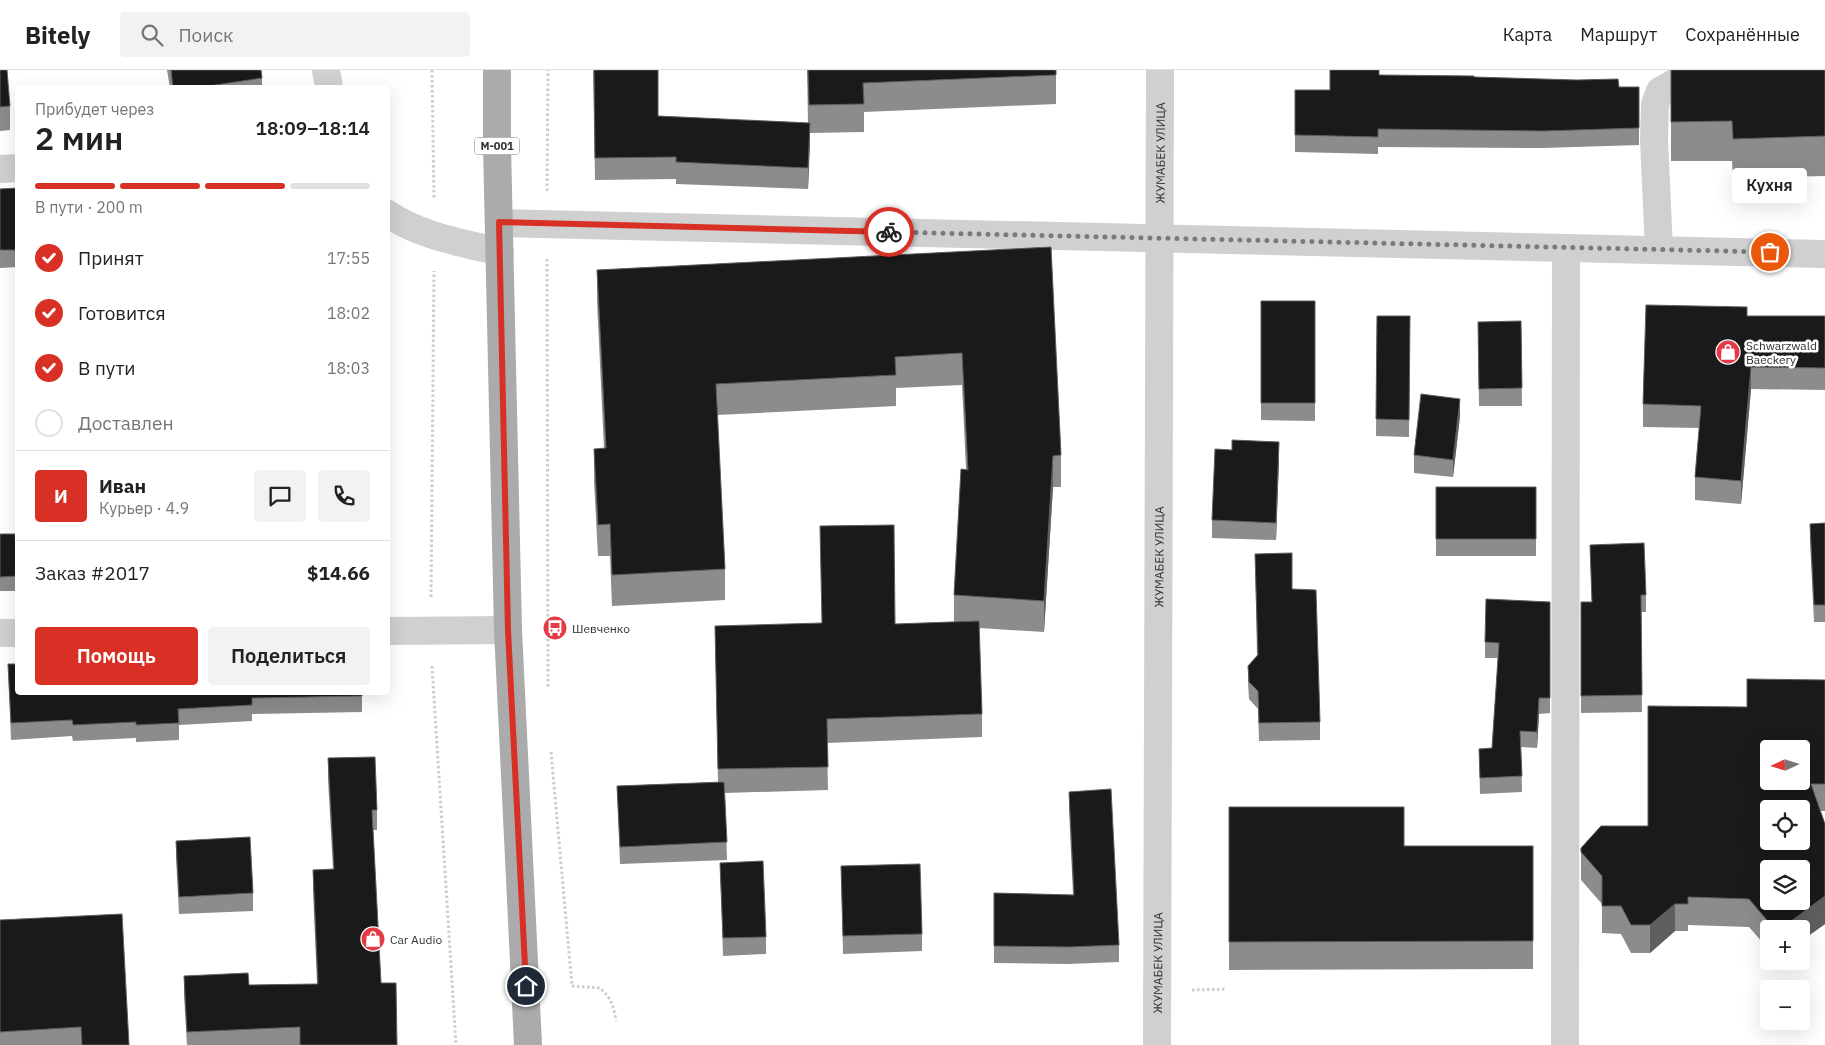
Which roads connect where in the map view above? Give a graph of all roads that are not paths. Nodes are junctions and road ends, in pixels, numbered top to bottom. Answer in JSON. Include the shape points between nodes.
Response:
{"nodes":[{"id":1,"x":326,"y":70,"type":"edge"},
{"id":2,"x":497,"y":70,"type":"edge"},
{"id":3,"x":1160,"y":70,"type":"edge"},
{"id":4,"x":1732,"y":82,"type":"edge"},
{"id":5,"x":329,"y":85,"type":"edge"},
{"id":6,"x":15,"y":168,"type":"edge"},
{"id":7,"x":0,"y":169,"type":"edge"},
{"id":8,"x":390,"y":215,"type":"edge"},
{"id":9,"x":499,"y":222,"type":"junction"},
{"id":10,"x":1160,"y":238,"type":"junction"},
{"id":11,"x":1566,"y":248,"type":"junction"},
{"id":12,"x":1659,"y":249,"type":"junction"},
{"id":13,"x":500,"y":252,"type":"junction"},
{"id":14,"x":1825,"y":254,"type":"edge"},
{"id":15,"x":508,"y":630,"type":"junction"},
{"id":16,"x":390,"y":631,"type":"edge"},
{"id":17,"x":15,"y":633,"type":"edge"},
{"id":18,"x":0,"y":634,"type":"edge"},
{"id":19,"x":528,"y":1045,"type":"edge"},
{"id":20,"x":1157,"y":1045,"type":"edge"},
{"id":21,"x":1565,"y":1045,"type":"edge"}],
"edges":[{"from":1,"to":5,"type":"street"},
{"from":2,"to":9,"type":"main road","number":"М-001"},
{"from":3,"to":10,"type":"street","name":"ЖУМАБЕК УЛИЦА"},
{"from":4,"to":12,"type":"street","via":[[1676,82],[1660,91],[1655,104],[1654,140]]},
{"from":6,"to":7,"type":"street"},
{"from":8,"to":13,"type":"street","via":[[434,235]]},
{"from":9,"to":10,"type":"street"},
{"from":9,"to":13,"type":"main road","number":"М-001"},
{"from":10,"to":11,"type":"street"},
{"from":10,"to":20,"type":"street","name":"ЖУМАБЕК УЛИЦА"},
{"from":11,"to":12,"type":"street"},
{"from":11,"to":21,"type":"street"},
{"from":12,"to":14,"type":"street"},
{"from":13,"to":15,"type":"main road","number":"М-001"},
{"from":15,"to":16,"type":"street"},
{"from":15,"to":19,"type":"main road","number":"М-001"},
{"from":17,"to":18,"type":"street"}]}
